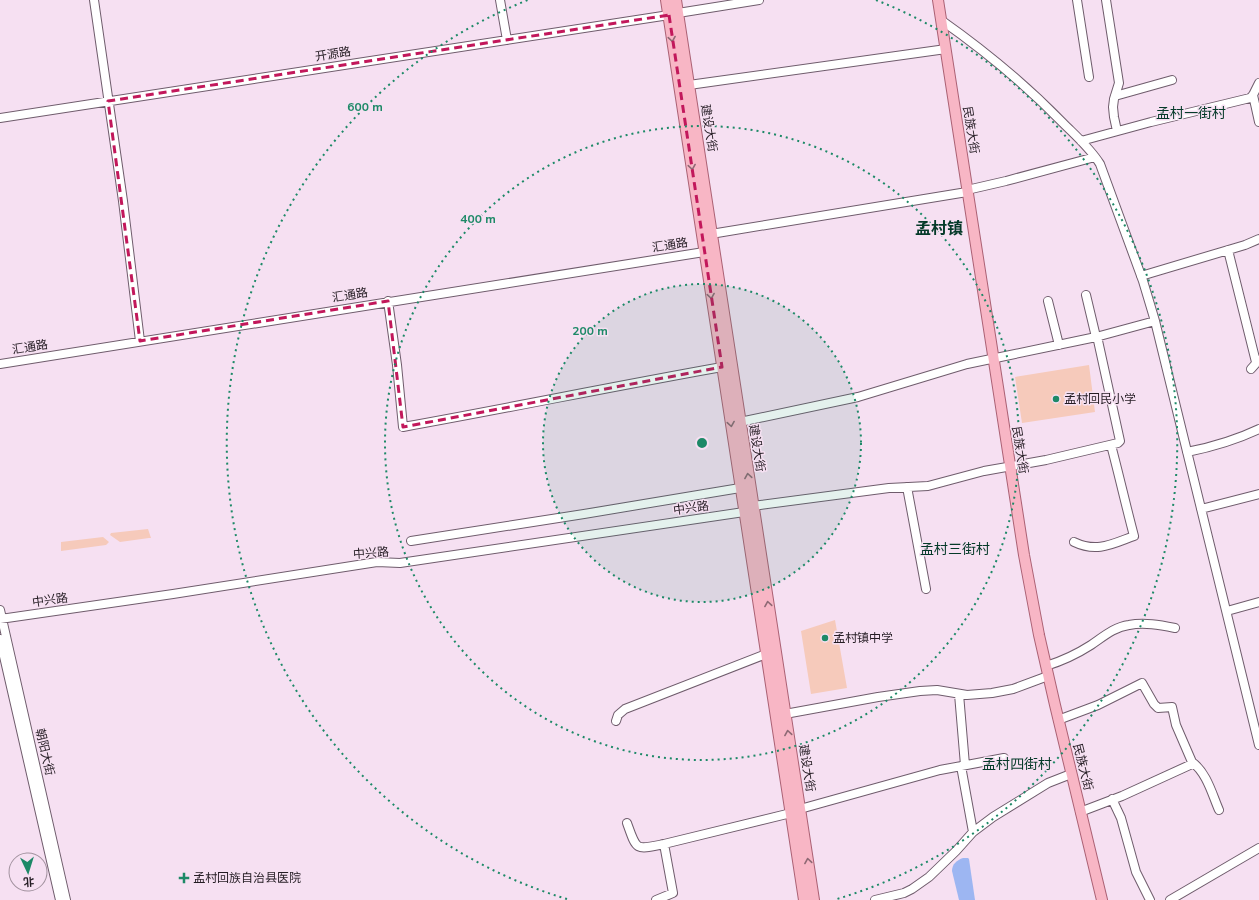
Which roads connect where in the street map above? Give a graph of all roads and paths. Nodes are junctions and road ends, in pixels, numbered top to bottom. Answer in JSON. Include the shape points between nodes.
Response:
{"nodes":[{"id":1,"x":94,"y":0,"type":"edge"},
{"id":2,"x":500,"y":0,"type":"edge"},
{"id":3,"x":666,"y":0,"type":"edge"},
{"id":4,"x":676,"y":0,"type":"edge"},
{"id":5,"x":759,"y":0,"type":"edge"},
{"id":6,"x":938,"y":0,"type":"edge"},
{"id":7,"x":1077,"y":0,"type":"edge"},
{"id":8,"x":1106,"y":0,"type":"edge"},
{"id":9,"x":673,"y":14,"type":"junction"},
{"id":10,"x":941,"y":20,"type":"junction"},
{"id":11,"x":507,"y":40,"type":"junction"},
{"id":12,"x":946,"y":49,"type":"junction"},
{"id":13,"x":1089,"y":77,"type":"dead end"},
{"id":14,"x":1172,"y":80,"type":"dead end"},
{"id":15,"x":1259,"y":83,"type":"edge"},
{"id":16,"x":689,"y":84,"type":"junction"},
{"id":17,"x":1253,"y":95,"type":"junction"},
{"id":18,"x":1115,"y":96,"type":"junction"},
{"id":19,"x":108,"y":101,"type":"junction"},
{"id":20,"x":0,"y":118,"type":"edge"},
{"id":21,"x":1259,"y":122,"type":"edge"},
{"id":22,"x":1117,"y":131,"type":"junction"},
{"id":23,"x":1081,"y":141,"type":"junction"},
{"id":24,"x":1096,"y":157,"type":"junction"},
{"id":25,"x":967,"y":191,"type":"junction"},
{"id":26,"x":711,"y":234,"type":"junction"},
{"id":27,"x":1259,"y":239,"type":"edge"},
{"id":28,"x":1228,"y":250,"type":"junction"},
{"id":29,"x":704,"y":252,"type":"junction"},
{"id":30,"x":1141,"y":276,"type":"junction"},
{"id":31,"x":1086,"y":295,"type":"dead end"},
{"id":32,"x":1048,"y":300,"type":"dead end"},
{"id":33,"x":388,"y":301,"type":"junction"},
{"id":34,"x":1155,"y":322,"type":"junction"},
{"id":35,"x":1097,"y":337,"type":"junction"},
{"id":36,"x":140,"y":341,"type":"junction"},
{"id":37,"x":1059,"y":344,"type":"junction"},
{"id":38,"x":993,"y":358,"type":"junction"},
{"id":39,"x":1258,"y":361,"type":"edge"},
{"id":40,"x":0,"y":364,"type":"edge"},
{"id":41,"x":722,"y":367,"type":"junction"},
{"id":42,"x":1251,"y":369,"type":"dead end"},
{"id":43,"x":740,"y":422,"type":"junction"},
{"id":44,"x":1259,"y":429,"type":"edge"},
{"id":45,"x":1110,"y":445,"type":"junction"},
{"id":46,"x":1187,"y":452,"type":"junction"},
{"id":47,"x":1010,"y":466,"type":"junction"},
{"id":48,"x":907,"y":487,"type":"junction"},
{"id":49,"x":740,"y":488,"type":"junction"},
{"id":50,"x":1259,"y":494,"type":"edge"},
{"id":51,"x":753,"y":506,"type":"junction"},
{"id":52,"x":1201,"y":509,"type":"junction"},
{"id":53,"x":744,"y":512,"type":"junction"},
{"id":54,"x":411,"y":541,"type":"dead end"},
{"id":55,"x":1074,"y":542,"type":"dead end"},
{"id":56,"x":926,"y":589,"type":"dead end"},
{"id":57,"x":1259,"y":602,"type":"edge"},
{"id":58,"x":0,"y":610,"type":"edge"},
{"id":59,"x":1227,"y":611,"type":"junction"},
{"id":60,"x":1,"y":619,"type":"edge"},
{"id":61,"x":1175,"y":628,"type":"dead end"},
{"id":62,"x":0,"y":639,"type":"edge"},
{"id":63,"x":766,"y":654,"type":"junction"},
{"id":64,"x":1047,"y":671,"type":"junction"},
{"id":65,"x":959,"y":694,"type":"junction"},
{"id":66,"x":785,"y":714,"type":"junction"},
{"id":67,"x":1058,"y":720,"type":"junction"},
{"id":68,"x":616,"y":721,"type":"dead end"},
{"id":69,"x":1259,"y":745,"type":"edge"},
{"id":70,"x":1004,"y":758,"type":"dead end"},
{"id":71,"x":1192,"y":762,"type":"junction"},
{"id":72,"x":963,"y":766,"type":"junction"},
{"id":73,"x":1071,"y":774,"type":"junction"},
{"id":74,"x":1112,"y":800,"type":"junction"},
{"id":75,"x":1219,"y":810,"type":"dead end"},
{"id":76,"x":795,"y":811,"type":"junction"},
{"id":77,"x":1080,"y":812,"type":"junction"},
{"id":78,"x":627,"y":823,"type":"dead end"},
{"id":79,"x":973,"y":832,"type":"junction"},
{"id":80,"x":664,"y":844,"type":"junction"},
{"id":81,"x":1259,"y":848,"type":"edge"},
{"id":82,"x":60,"y":900,"type":"edge"},
{"id":83,"x":66,"y":900,"type":"edge"},
{"id":84,"x":656,"y":900,"type":"edge"},
{"id":85,"x":804,"y":900,"type":"edge"},
{"id":86,"x":814,"y":900,"type":"edge"},
{"id":87,"x":876,"y":900,"type":"edge"},
{"id":88,"x":1102,"y":900,"type":"edge"},
{"id":89,"x":1150,"y":900,"type":"edge"},
{"id":90,"x":1170,"y":900,"type":"edge"}],
"edges":[{"from":1,"to":19,"type":"street"},
{"from":2,"to":11,"type":"street"},
{"from":3,"to":9,"type":"main road","name":"建设大街"},
{"from":4,"to":9,"type":"main road","name":"建设大街"},
{"from":5,"to":9,"type":"street","name":"开源路"},
{"from":6,"to":10,"type":"main road","name":"民族大街"},
{"from":7,"to":13,"type":"street"},
{"from":8,"to":18,"type":"street","via":[[1119,83]]},
{"from":9,"to":11,"type":"street","name":"开源路"},
{"from":9,"to":16,"type":"main road","name":"建设大街"},
{"from":9,"to":29,"type":"main road","name":"建设大街","one_way":true},
{"from":10,"to":12,"type":"main road","name":"民族大街"},
{"from":10,"to":23,"type":"street","via":[[1028,89]]},
{"from":11,"to":19,"type":"street","name":"开源路"},
{"from":12,"to":16,"type":"street"},
{"from":12,"to":25,"type":"main road","name":"民族大街"},
{"from":14,"to":18,"type":"street"},
{"from":15,"to":17,"type":"street"},
{"from":16,"to":26,"type":"main road","name":"建设大街"},
{"from":17,"to":21,"type":"street"},
{"from":17,"to":22,"type":"street","via":[[1250,98]]},
{"from":18,"to":22,"type":"street"},
{"from":19,"to":20,"type":"street","name":"开源路"},
{"from":19,"to":36,"type":"street"},
{"from":22,"to":23,"type":"street"},
{"from":23,"to":24,"type":"street"},
{"from":24,"to":25,"type":"street"},
{"from":24,"to":30,"type":"street"},
{"from":25,"to":26,"type":"street"},
{"from":25,"to":38,"type":"main road","name":"民族大街"},
{"from":26,"to":43,"type":"main road","name":"建设大街"},
{"from":27,"to":28,"type":"street"},
{"from":28,"to":30,"type":"street"},
{"from":28,"to":39,"type":"street"},
{"from":29,"to":33,"type":"street","name":"汇通路"},
{"from":29,"to":41,"type":"main road","name":"建设大街","one_way":true},
{"from":30,"to":34,"type":"street"},
{"from":31,"to":35,"type":"street"},
{"from":32,"to":37,"type":"street"},
{"from":33,"to":36,"type":"street","name":"汇通路"},
{"from":33,"to":41,"type":"street","via":[[403,427]]},
{"from":34,"to":35,"type":"street"},
{"from":34,"to":46,"type":"street"},
{"from":35,"to":37,"type":"street"},
{"from":35,"to":45,"type":"street","via":[[1120,441]]},
{"from":36,"to":40,"type":"street","name":"汇通路"},
{"from":37,"to":38,"type":"street"},
{"from":38,"to":43,"type":"street","via":[[858,397]]},
{"from":38,"to":47,"type":"main road","name":"民族大街"},
{"from":39,"to":42,"type":"street"},
{"from":41,"to":49,"type":"main road","name":"建设大街","one_way":true},
{"from":51,"to":43,"type":"main road","name":"建设大街","one_way":true},
{"from":44,"to":46,"type":"street","via":[[1212,447]]},
{"from":45,"to":47,"type":"street"},
{"from":45,"to":55,"type":"street","via":[[1134,536],[1094,548]]},
{"from":46,"to":52,"type":"street"},
{"from":47,"to":48,"type":"street","via":[[938,484]]},
{"from":47,"to":64,"type":"main road","name":"民族大街","via":[[1024,555]]},
{"from":48,"to":51,"type":"street"},
{"from":48,"to":56,"type":"street"},
{"from":49,"to":53,"type":"main road","name":"建设大街"},
{"from":49,"to":54,"type":"street"},
{"from":50,"to":52,"type":"street"},
{"from":66,"to":51,"type":"main road","name":"建设大街","one_way":true},
{"from":52,"to":59,"type":"street"},
{"from":53,"to":60,"type":"street","name":"中兴路","via":[[400,563],[377,562]]},
{"from":53,"to":63,"type":"main road","name":"建设大街"},
{"from":57,"to":59,"type":"street"},
{"from":58,"to":60,"type":"street","name":"朝阳大街"},
{"from":59,"to":69,"type":"street"},
{"from":60,"to":83,"type":"street","name":"朝阳大街"},
{"from":61,"to":64,"type":"street","via":[[1140,624],[1121,627],[1056,663]]},
{"from":62,"to":82,"type":"street","name":"朝阳大街"},
{"from":63,"to":68,"type":"street","via":[[625,709]]},
{"from":63,"to":76,"type":"main road","name":"建设大街"},
{"from":64,"to":65,"type":"street","via":[[1002,691]]},
{"from":64,"to":67,"type":"main road","name":"民族大街"},
{"from":65,"to":66,"type":"street","via":[[937,690],[878,697]]},
{"from":65,"to":72,"type":"street"},
{"from":76,"to":66,"type":"main road","name":"建设大街","one_way":true},
{"from":67,"to":71,"type":"street","via":[[1098,705],[1142,683],[1158,708],[1172,707],[1176,725]]},
{"from":67,"to":73,"type":"main road","name":"民族大街"},
{"from":70,"to":72,"type":"street"},
{"from":71,"to":74,"type":"street"},
{"from":71,"to":75,"type":"street","via":[[1202,771]]},
{"from":72,"to":76,"type":"street","via":[[940,770]]},
{"from":72,"to":79,"type":"street"},
{"from":73,"to":77,"type":"main road","name":"民族大街"},
{"from":73,"to":79,"type":"street","via":[[1034,791]]},
{"from":74,"to":77,"type":"street"},
{"from":74,"to":89,"type":"street","via":[[1121,818],[1136,872]]},
{"from":76,"to":80,"type":"street"},
{"from":76,"to":85,"type":"main road","name":"建设大街"},
{"from":86,"to":76,"type":"main road","name":"建设大街","one_way":true},
{"from":77,"to":88,"type":"main road","name":"民族大街"},
{"from":78,"to":80,"type":"street","via":[[634,843],[639,847]]},
{"from":79,"to":87,"type":"street","via":[[929,877],[915,887],[904,893]]},
{"from":80,"to":84,"type":"street","via":[[673,893]]},
{"from":81,"to":90,"type":"street"}]}
